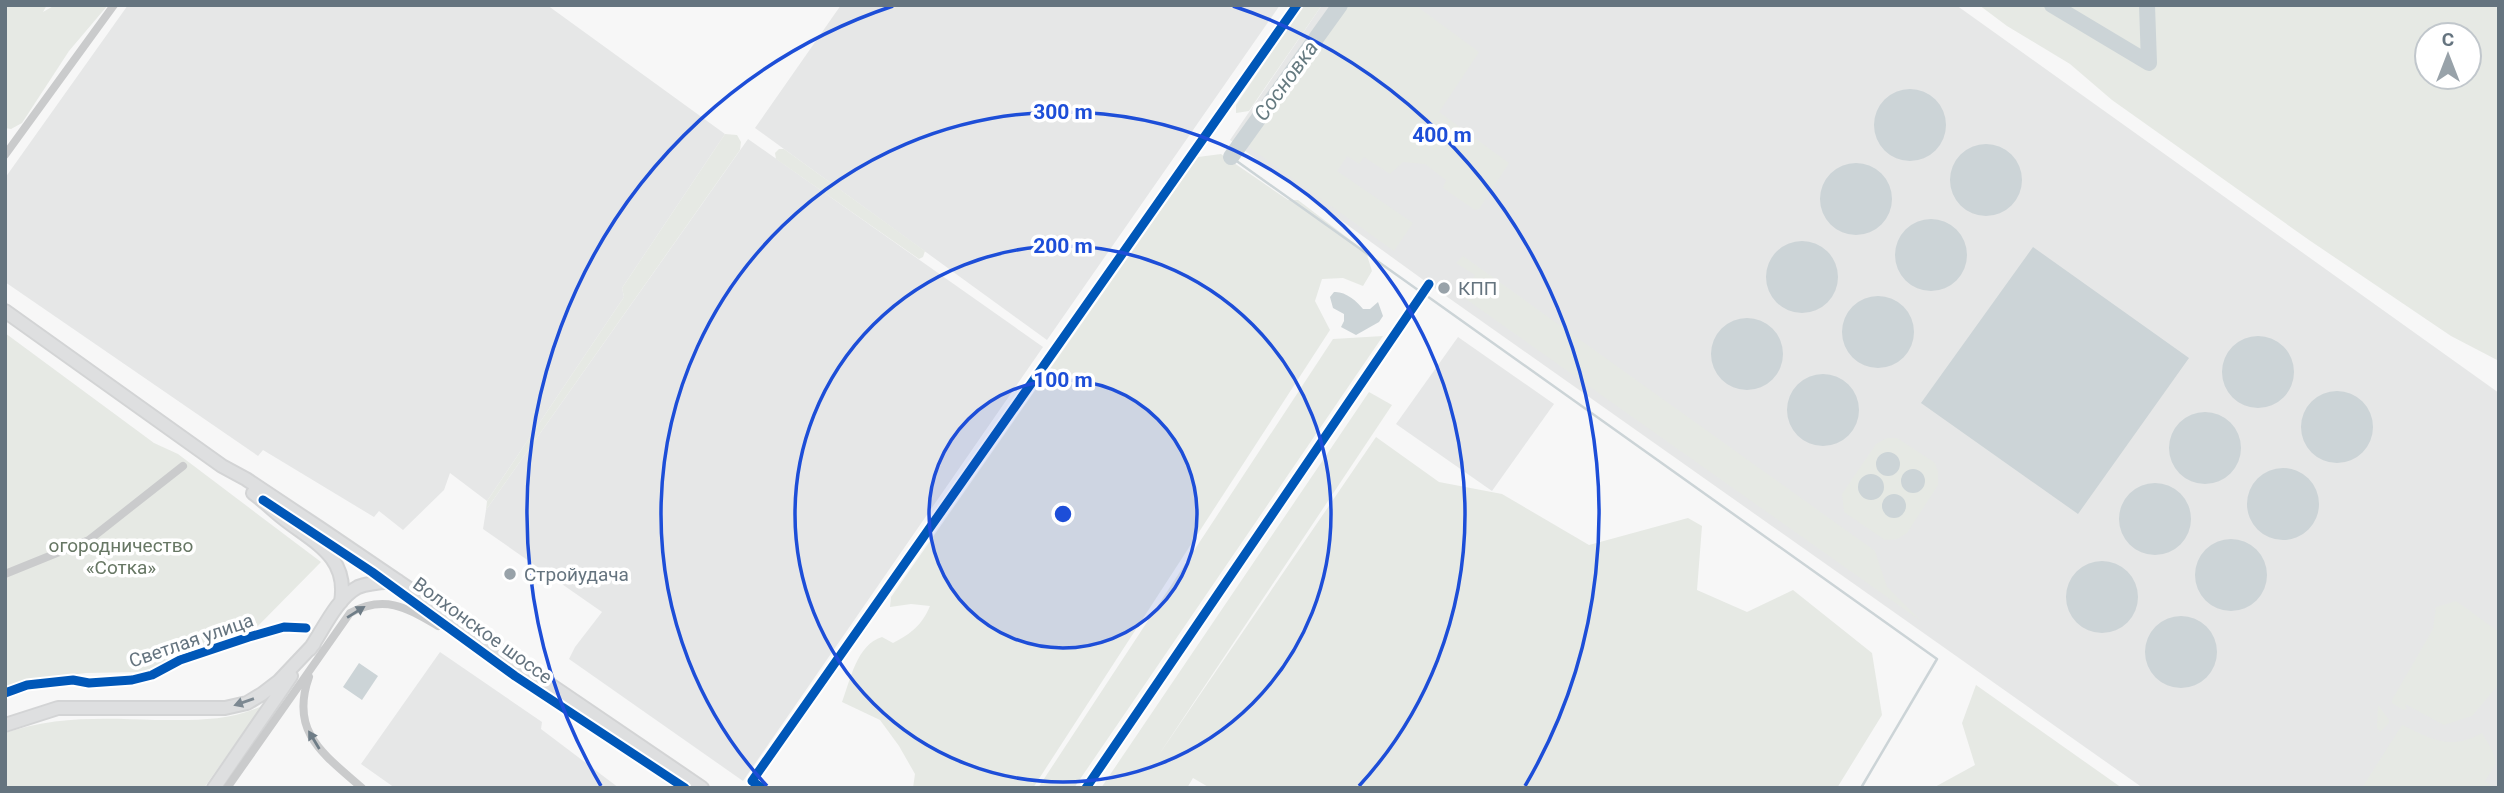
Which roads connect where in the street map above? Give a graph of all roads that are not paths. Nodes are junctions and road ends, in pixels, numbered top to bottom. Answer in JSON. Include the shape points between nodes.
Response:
{"nodes":[{"id":1,"x":114,"y":5,"type":"edge"},
{"id":2,"x":1297,"y":5,"type":"edge"},
{"id":3,"x":5,"y":155,"type":"edge"},
{"id":4,"x":1429,"y":284,"type":"dead end"},
{"id":5,"x":5,"y":311,"type":"edge"},
{"id":6,"x":183,"y":466,"type":"dead end"},
{"id":7,"x":222,"y":466,"type":"junction"},
{"id":8,"x":263,"y":500,"type":"junction"},
{"id":9,"x":5,"y":574,"type":"edge"},
{"id":10,"x":392,"y":582,"type":"junction"},
{"id":11,"x":341,"y":603,"type":"junction"},
{"id":12,"x":306,"y":628,"type":"dead end"},
{"id":13,"x":314,"y":644,"type":"junction"},
{"id":14,"x":472,"y":645,"type":"junction"},
{"id":15,"x":313,"y":664,"type":"junction"},
{"id":16,"x":5,"y":693,"type":"edge"},
{"id":17,"x":5,"y":725,"type":"edge"},
{"id":18,"x":214,"y":788,"type":"edge"},
{"id":19,"x":228,"y":788,"type":"edge"},
{"id":20,"x":362,"y":788,"type":"edge"},
{"id":21,"x":685,"y":788,"type":"edge"},
{"id":22,"x":702,"y":788,"type":"edge"},
{"id":23,"x":762,"y":788,"type":"edge"},
{"id":24,"x":1086,"y":788,"type":"edge"}],
"edges":[{"from":1,"to":3,"type":"street"},
{"from":2,"to":23,"type":"street","via":[[752,781]]},
{"from":4,"to":24,"type":"street"},
{"from":5,"to":7,"type":"main road","name":"Волхонское шоссе"},
{"from":6,"to":9,"type":"street","via":[[89,540]]},
{"from":7,"to":8,"type":"main road","name":"Волхонское шоссе"},
{"from":7,"to":10,"type":"main road","name":"Волхонское шоссе"},
{"from":8,"to":10,"type":"street","name":"Волхонское шоссе"},
{"from":8,"to":11,"type":"main road","via":[[329,553],[341,575]]},
{"from":10,"to":11,"type":"main road","via":[[360,586]]},
{"from":10,"to":14,"type":"street","name":"Волхонское шоссе"},
{"from":10,"to":22,"type":"main road","name":"Волхонское шоссе"},
{"from":11,"to":13,"type":"main road"},
{"from":12,"to":16,"type":"street","name":"Светлая улица","via":[[284,627],[249,637],[132,680],[73,680],[27,685]]},
{"from":13,"to":17,"type":"main road","one_way":true,"via":[[279,681],[247,703],[202,709],[58,708]]},
{"from":13,"to":18,"type":"main road"},
{"from":15,"to":14,"type":"street","one_way":true,"via":[[350,613],[376,604],[417,614]]},
{"from":14,"to":21,"type":"street","name":"Волхонское шоссе"},
{"from":15,"to":19,"type":"street"},
{"from":20,"to":15,"type":"street","one_way":true,"via":[[316,747],[309,735],[304,690]]}]}
